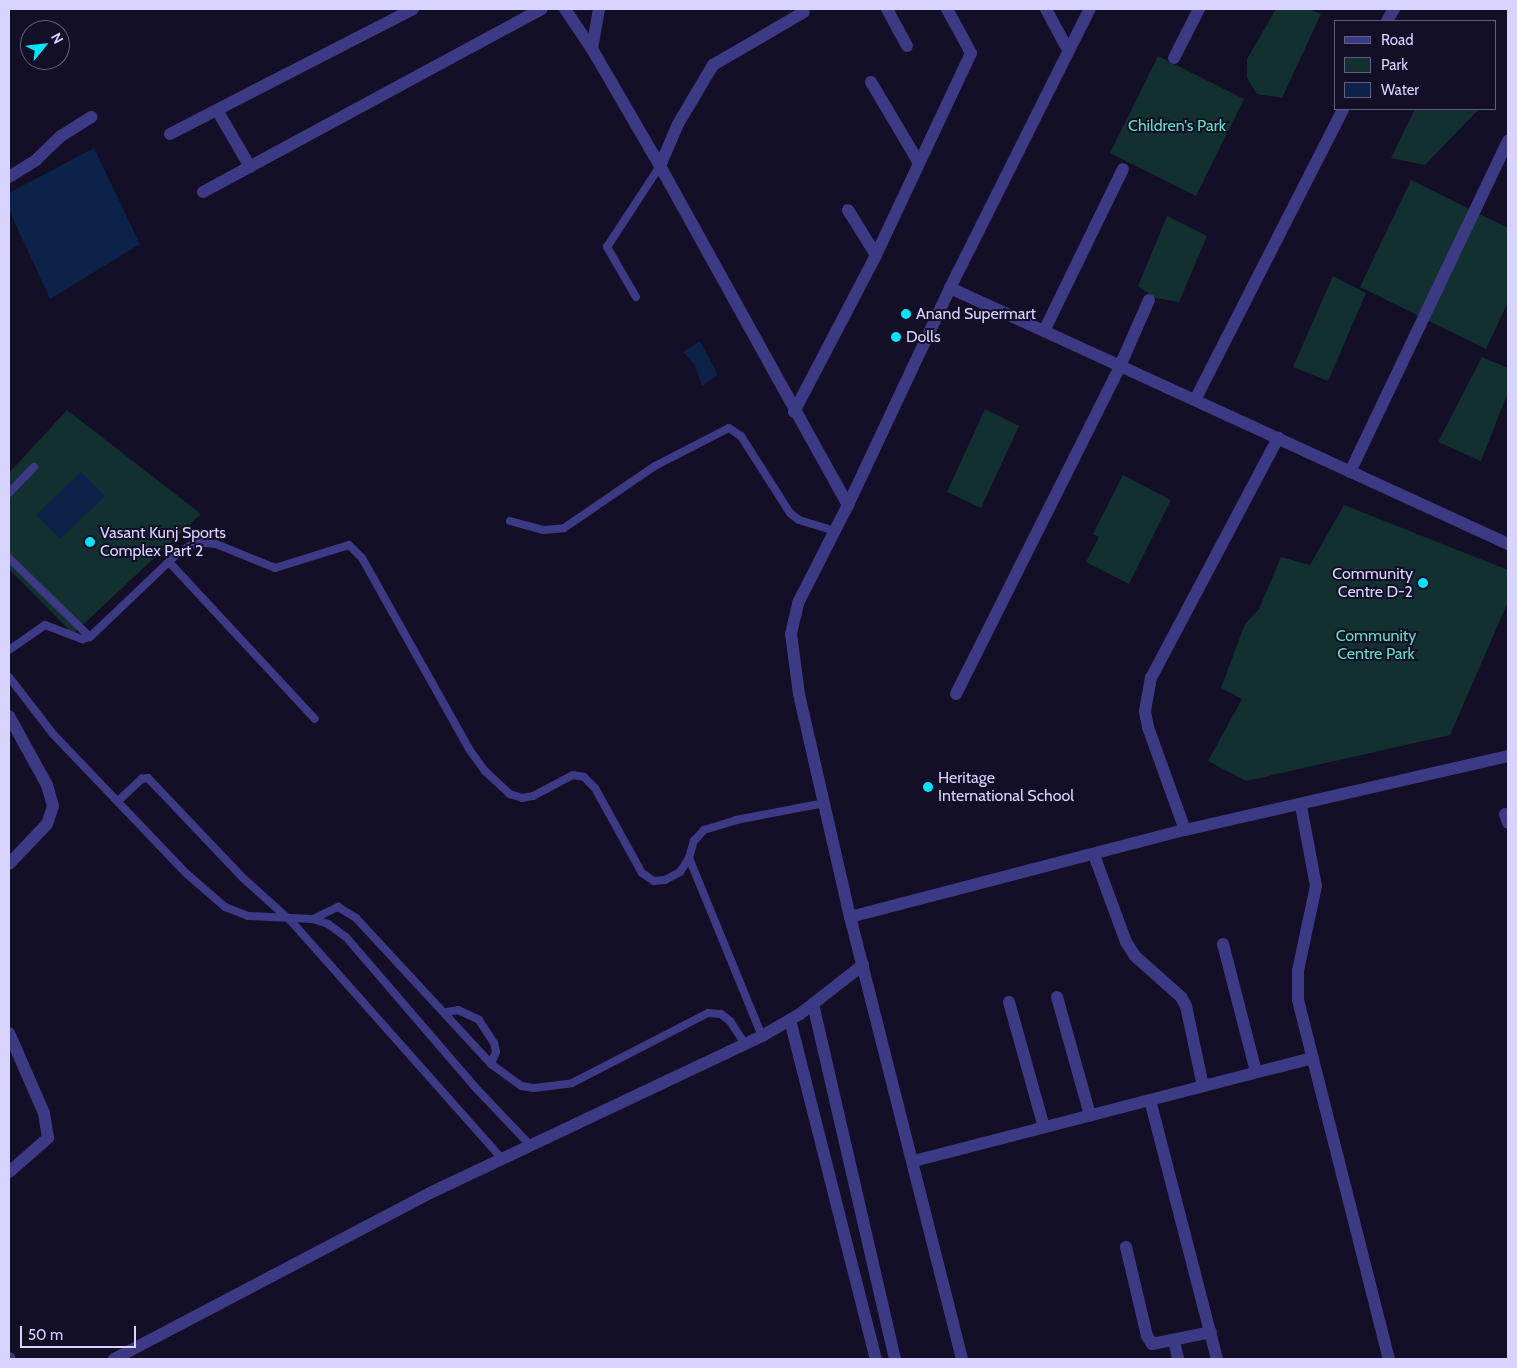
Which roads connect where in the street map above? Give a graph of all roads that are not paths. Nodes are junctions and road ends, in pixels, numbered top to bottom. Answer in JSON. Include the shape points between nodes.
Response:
{"nodes":[{"id":1,"x":412,"y":9,"type":"edge"},
{"id":2,"x":542,"y":9,"type":"edge"},
{"id":3,"x":565,"y":9,"type":"edge"},
{"id":4,"x":599,"y":9,"type":"edge"},
{"id":5,"x":887,"y":9,"type":"edge"},
{"id":6,"x":947,"y":9,"type":"edge"},
{"id":7,"x":1046,"y":9,"type":"edge"},
{"id":8,"x":1090,"y":9,"type":"edge"},
{"id":9,"x":1199,"y":9,"type":"edge"},
{"id":10,"x":1394,"y":9,"type":"edge"},
{"id":11,"x":804,"y":12,"type":"dead end"},
{"id":12,"x":1388,"y":20,"type":"edge"},
{"id":13,"x":907,"y":46,"type":"dead end"},
{"id":14,"x":592,"y":49,"type":"junction"},
{"id":15,"x":1068,"y":50,"type":"junction"},
{"id":16,"x":1174,"y":58,"type":"dead end"},
{"id":17,"x":871,"y":82,"type":"dead end"},
{"id":18,"x":217,"y":110,"type":"junction"},
{"id":19,"x":1342,"y":110,"type":"edge"},
{"id":20,"x":91,"y":117,"type":"dead end"},
{"id":21,"x":170,"y":134,"type":"dead end"},
{"id":22,"x":1508,"y":141,"type":"edge"},
{"id":23,"x":919,"y":163,"type":"junction"},
{"id":24,"x":660,"y":166,"type":"junction"},
{"id":25,"x":250,"y":167,"type":"junction"},
{"id":26,"x":1123,"y":169,"type":"dead end"},
{"id":27,"x":9,"y":177,"type":"edge"},
{"id":28,"x":203,"y":192,"type":"dead end"},
{"id":29,"x":848,"y":210,"type":"dead end"},
{"id":30,"x":876,"y":255,"type":"junction"},
{"id":31,"x":950,"y":288,"type":"junction"},
{"id":32,"x":636,"y":297,"type":"dead end"},
{"id":33,"x":1149,"y":300,"type":"dead end"},
{"id":34,"x":1044,"y":331,"type":"junction"},
{"id":35,"x":1120,"y":366,"type":"junction"},
{"id":36,"x":1195,"y":400,"type":"junction"},
{"id":37,"x":794,"y":412,"type":"junction"},
{"id":38,"x":1278,"y":438,"type":"junction"},
{"id":39,"x":34,"y":467,"type":"dead end"},
{"id":40,"x":1350,"y":472,"type":"junction"},
{"id":41,"x":9,"y":493,"type":"edge"},
{"id":42,"x":848,"y":506,"type":"junction"},
{"id":43,"x":510,"y":520,"type":"dead end"},
{"id":44,"x":836,"y":531,"type":"junction"},
{"id":45,"x":1508,"y":544,"type":"edge"},
{"id":46,"x":9,"y":558,"type":"edge"},
{"id":47,"x":168,"y":562,"type":"junction"},
{"id":48,"x":90,"y":637,"type":"junction"},
{"id":49,"x":9,"y":650,"type":"edge"},
{"id":50,"x":9,"y":677,"type":"edge"},
{"id":51,"x":956,"y":694,"type":"dead end"},
{"id":52,"x":9,"y":716,"type":"edge"},
{"id":53,"x":315,"y":719,"type":"dead end"},
{"id":54,"x":1508,"y":756,"type":"edge"},
{"id":55,"x":118,"y":801,"type":"junction"},
{"id":56,"x":824,"y":803,"type":"junction"},
{"id":57,"x":1302,"y":806,"type":"junction"},
{"id":58,"x":1185,"y":830,"type":"junction"},
{"id":59,"x":1094,"y":855,"type":"junction"},
{"id":60,"x":689,"y":858,"type":"junction"},
{"id":61,"x":9,"y":864,"type":"edge"},
{"id":62,"x":285,"y":916,"type":"junction"},
{"id":63,"x":850,"y":917,"type":"junction"},
{"id":64,"x":313,"y":919,"type":"junction"},
{"id":65,"x":1223,"y":944,"type":"dead end"},
{"id":66,"x":863,"y":965,"type":"junction"},
{"id":67,"x":1057,"y":997,"type":"dead end"},
{"id":68,"x":1009,"y":1002,"type":"dead end"},
{"id":69,"x":813,"y":1004,"type":"junction"},
{"id":70,"x":446,"y":1012,"type":"junction"},
{"id":71,"x":790,"y":1020,"type":"junction"},
{"id":72,"x":9,"y":1033,"type":"edge"},
{"id":73,"x":762,"y":1036,"type":"junction"},
{"id":74,"x":745,"y":1044,"type":"junction"},
{"id":75,"x":1314,"y":1058,"type":"junction"},
{"id":76,"x":492,"y":1064,"type":"junction"},
{"id":77,"x":1256,"y":1072,"type":"junction"},
{"id":78,"x":1203,"y":1086,"type":"junction"},
{"id":79,"x":1150,"y":1100,"type":"junction"},
{"id":80,"x":1090,"y":1115,"type":"junction"},
{"id":81,"x":1044,"y":1127,"type":"junction"},
{"id":82,"x":530,"y":1146,"type":"junction"},
{"id":83,"x":502,"y":1159,"type":"junction"},
{"id":84,"x":914,"y":1161,"type":"junction"},
{"id":85,"x":9,"y":1172,"type":"edge"},
{"id":86,"x":1126,"y":1247,"type":"dead end"},
{"id":87,"x":1211,"y":1332,"type":"junction"},
{"id":88,"x":1174,"y":1342,"type":"junction"},
{"id":89,"x":114,"y":1359,"type":"edge"},
{"id":90,"x":876,"y":1359,"type":"edge"},
{"id":91,"x":895,"y":1359,"type":"edge"},
{"id":92,"x":962,"y":1359,"type":"edge"},
{"id":93,"x":1178,"y":1359,"type":"edge"},
{"id":94,"x":1217,"y":1359,"type":"edge"},
{"id":95,"x":1389,"y":1359,"type":"edge"}],
"edges":[{"from":1,"to":18,"type":"street"},
{"from":2,"to":25,"type":"street"},
{"from":3,"to":14,"type":"street"},
{"from":4,"to":14,"type":"street"},
{"from":5,"to":13,"type":"street"},
{"from":6,"to":23,"type":"street","via":[[971,53]]},
{"from":7,"to":15,"type":"street"},
{"from":8,"to":15,"type":"street"},
{"from":9,"to":16,"type":"street"},
{"from":10,"to":12,"type":"street"},
{"from":11,"to":24,"type":"street","via":[[713,64],[678,124]]},
{"from":14,"to":24,"type":"street"},
{"from":15,"to":31,"type":"street"},
{"from":17,"to":23,"type":"street"},
{"from":18,"to":21,"type":"street"},
{"from":18,"to":25,"type":"street"},
{"from":19,"to":36,"type":"street"},
{"from":20,"to":27,"type":"street"},
{"from":22,"to":40,"type":"street"},
{"from":23,"to":30,"type":"street"},
{"from":24,"to":32,"type":"lane","via":[[607,247]]},
{"from":24,"to":37,"type":"street"},
{"from":25,"to":28,"type":"street"},
{"from":26,"to":34,"type":"street"},
{"from":29,"to":30,"type":"street"},
{"from":30,"to":37,"type":"street"},
{"from":31,"to":34,"type":"street"},
{"from":31,"to":42,"type":"street"},
{"from":33,"to":35,"type":"street"},
{"from":34,"to":35,"type":"street"},
{"from":35,"to":36,"type":"street"},
{"from":35,"to":51,"type":"street"},
{"from":36,"to":38,"type":"street"},
{"from":37,"to":42,"type":"street"},
{"from":38,"to":40,"type":"street"},
{"from":38,"to":58,"type":"street","via":[[1150,678],[1145,711],[1148,727]]},
{"from":39,"to":41,"type":"lane"},
{"from":40,"to":45,"type":"street"},
{"from":42,"to":44,"type":"street"},
{"from":43,"to":44,"type":"lane","via":[[543,530],[564,528],[655,466],[729,428],[741,436],[795,518]]},
{"from":44,"to":56,"type":"street","via":[[798,603],[790,634],[799,694]]},
{"from":46,"to":48,"type":"lane"},
{"from":47,"to":48,"type":"lane"},
{"from":47,"to":53,"type":"lane"},
{"from":47,"to":60,"type":"lane","via":[[187,546],[207,541],[275,568],[349,545],[362,558],[469,749],[498,785],[522,798],[533,796],[573,775],[584,777],[595,788],[642,873],[654,880],[664,880],[680,872]]},
{"from":48,"to":49,"type":"lane","via":[[82,638],[45,625]]},
{"from":50,"to":55,"type":"lane","via":[[35,713]]},
{"from":52,"to":61,"type":"street","via":[[53,806],[48,824]]},
{"from":54,"to":57,"type":"street"},
{"from":55,"to":62,"type":"lane","via":[[186,874],[224,908],[248,916]]},
{"from":55,"to":62,"type":"lane","via":[[142,779],[148,778]]},
{"from":56,"to":60,"type":"lane","via":[[704,830],[694,841]]},
{"from":56,"to":63,"type":"street"},
{"from":57,"to":58,"type":"street"},
{"from":57,"to":75,"type":"street","via":[[1316,886],[1304,934],[1297,986]]},
{"from":58,"to":59,"type":"street"},
{"from":59,"to":63,"type":"street"},
{"from":59,"to":78,"type":"street","via":[[1126,942],[1135,956],[1186,1006]]},
{"from":60,"to":73,"type":"lane"},
{"from":62,"to":64,"type":"lane"},
{"from":62,"to":83,"type":"lane"},
{"from":63,"to":66,"type":"street"},
{"from":64,"to":70,"type":"lane","via":[[332,908],[344,909]]},
{"from":64,"to":82,"type":"lane","via":[[346,937],[489,1104]]},
{"from":65,"to":77,"type":"street"},
{"from":66,"to":69,"type":"street"},
{"from":66,"to":84,"type":"street"},
{"from":67,"to":80,"type":"street"},
{"from":68,"to":81,"type":"street"},
{"from":69,"to":71,"type":"street"},
{"from":69,"to":91,"type":"street"},
{"from":70,"to":76,"type":"lane"},
{"from":70,"to":76,"type":"lane","via":[[458,1010],[479,1020],[494,1043],[496,1052]]},
{"from":71,"to":73,"type":"street"},
{"from":71,"to":90,"type":"street"},
{"from":72,"to":85,"type":"street","via":[[44,1113],[48,1138]]},
{"from":73,"to":74,"type":"street"},
{"from":74,"to":76,"type":"lane","via":[[730,1021],[721,1014],[708,1013],[604,1068],[556,1087],[521,1086]]},
{"from":74,"to":82,"type":"street"},
{"from":75,"to":77,"type":"street"},
{"from":75,"to":95,"type":"street"},
{"from":77,"to":78,"type":"street"},
{"from":78,"to":79,"type":"street"},
{"from":79,"to":80,"type":"street"},
{"from":79,"to":87,"type":"street"},
{"from":80,"to":81,"type":"street"},
{"from":81,"to":84,"type":"street"},
{"from":82,"to":83,"type":"street"},
{"from":83,"to":89,"type":"street"},
{"from":84,"to":92,"type":"street"},
{"from":86,"to":88,"type":"street","via":[[1149,1341],[1159,1345]]},
{"from":87,"to":88,"type":"street"},
{"from":87,"to":94,"type":"street"},
{"from":88,"to":93,"type":"street"}]}
